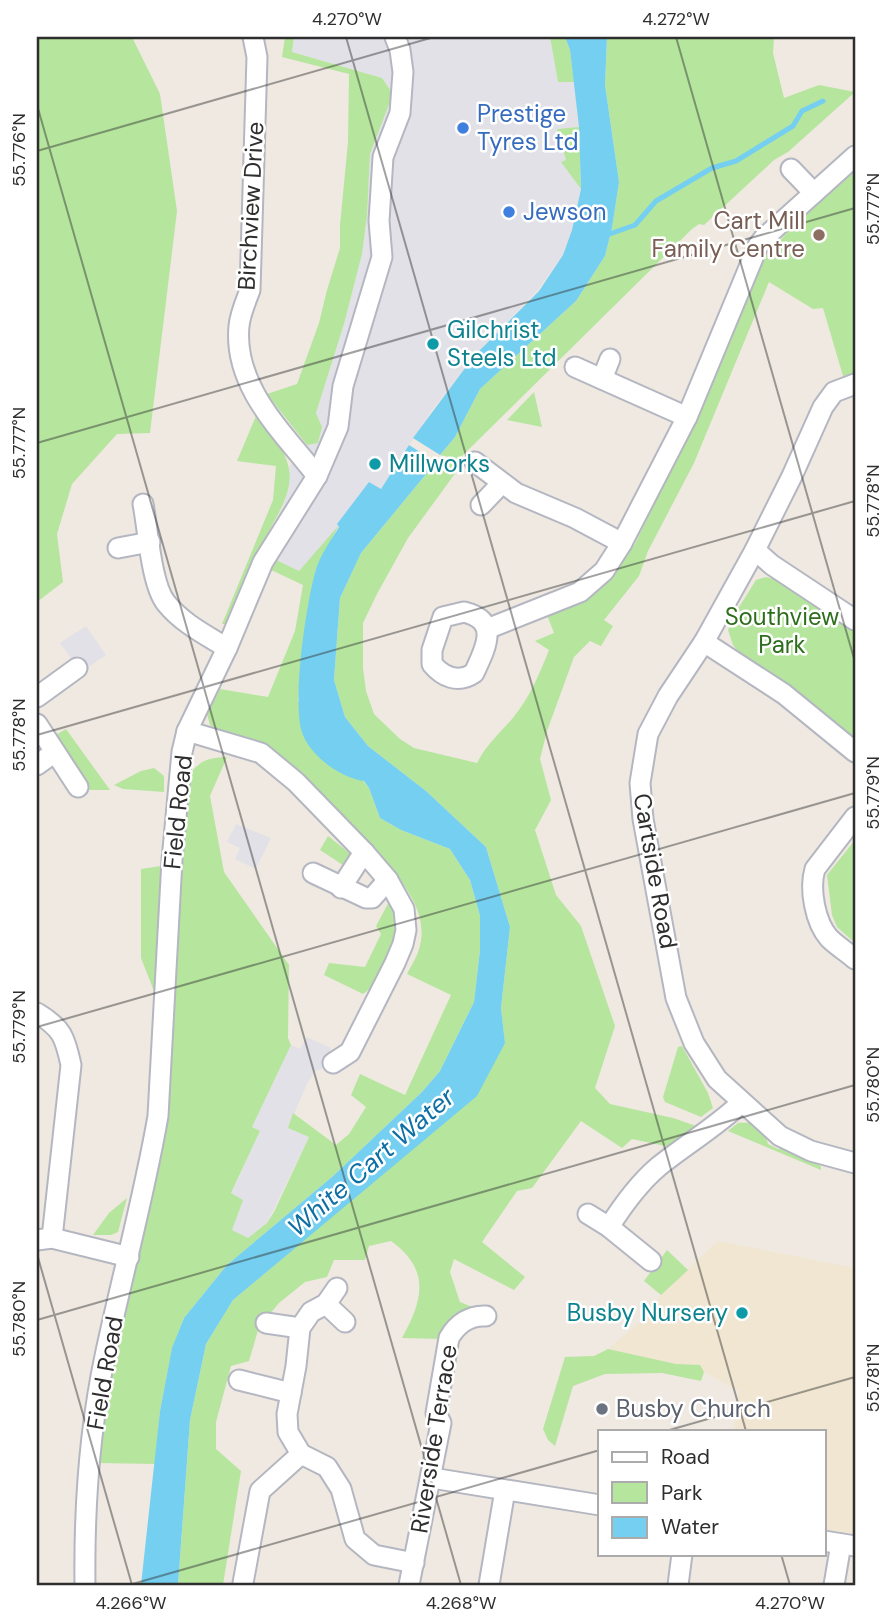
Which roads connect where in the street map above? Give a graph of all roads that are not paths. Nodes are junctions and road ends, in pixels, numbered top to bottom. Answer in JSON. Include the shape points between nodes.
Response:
{"nodes":[{"id":1,"x":253,"y":37,"type":"edge"},
{"id":2,"x":395,"y":37,"type":"edge"},
{"id":3,"x":855,"y":156,"type":"edge"},
{"id":4,"x":791,"y":169,"type":"dead end"},
{"id":5,"x":814,"y":193,"type":"junction"},
{"id":6,"x":610,"y":359,"type":"dead end"},
{"id":7,"x":575,"y":367,"type":"dead end"},
{"id":8,"x":602,"y":379,"type":"junction"},
{"id":9,"x":855,"y":384,"type":"edge"},
{"id":10,"x":687,"y":417,"type":"junction"},
{"id":11,"x":475,"y":462,"type":"dead end"},
{"id":12,"x":317,"y":476,"type":"junction"},
{"id":13,"x":502,"y":483,"type":"junction"},
{"id":14,"x":143,"y":504,"type":"dead end"},
{"id":15,"x":481,"y":505,"type":"dead end"},
{"id":16,"x":150,"y":542,"type":"junction"},
{"id":17,"x":622,"y":543,"type":"junction"},
{"id":18,"x":118,"y":548,"type":"dead end"},
{"id":19,"x":755,"y":550,"type":"junction"},
{"id":20,"x":855,"y":621,"type":"edge"},
{"id":21,"x":487,"y":629,"type":"dead end"},
{"id":22,"x":704,"y":642,"type":"junction"},
{"id":23,"x":227,"y":648,"type":"junction"},
{"id":24,"x":77,"y":668,"type":"dead end"},
{"id":25,"x":37,"y":697,"type":"edge"},
{"id":26,"x":37,"y":724,"type":"edge"},
{"id":27,"x":187,"y":732,"type":"junction"},
{"id":28,"x":55,"y":752,"type":"junction"},
{"id":29,"x":855,"y":752,"type":"edge"},
{"id":30,"x":37,"y":765,"type":"edge"},
{"id":31,"x":78,"y":786,"type":"dead end"},
{"id":32,"x":855,"y":817,"type":"edge"},
{"id":33,"x":364,"y":852,"type":"junction"},
{"id":34,"x":313,"y":873,"type":"dead end"},
{"id":35,"x":387,"y":880,"type":"junction"},
{"id":36,"x":341,"y":888,"type":"junction"},
{"id":37,"x":855,"y":959,"type":"edge"},
{"id":38,"x":37,"y":1013,"type":"edge"},
{"id":39,"x":333,"y":1063,"type":"dead end"},
{"id":40,"x":741,"y":1103,"type":"junction"},
{"id":41,"x":855,"y":1163,"type":"edge"},
{"id":42,"x":588,"y":1214,"type":"dead end"},
{"id":43,"x":609,"y":1227,"type":"junction"},
{"id":44,"x":44,"y":1239,"type":"edge"},
{"id":45,"x":129,"y":1257,"type":"junction"},
{"id":46,"x":651,"y":1261,"type":"dead end"},
{"id":47,"x":485,"y":1316,"type":"dead end"},
{"id":48,"x":345,"y":1322,"type":"dead end"},
{"id":49,"x":267,"y":1323,"type":"dead end"},
{"id":50,"x":300,"y":1328,"type":"junction"},
{"id":51,"x":239,"y":1380,"type":"dead end"},
{"id":52,"x":291,"y":1393,"type":"junction"},
{"id":53,"x":301,"y":1454,"type":"junction"},
{"id":54,"x":432,"y":1478,"type":"junction"},
{"id":55,"x":505,"y":1490,"type":"junction"},
{"id":56,"x":598,"y":1505,"type":"edge"},
{"id":57,"x":840,"y":1544,"type":"edge"},
{"id":58,"x":682,"y":1556,"type":"edge"},
{"id":59,"x":414,"y":1563,"type":"junction"},
{"id":60,"x":243,"y":1583,"type":"dead end"},
{"id":61,"x":85,"y":1585,"type":"edge"},
{"id":62,"x":409,"y":1585,"type":"edge"},
{"id":63,"x":489,"y":1585,"type":"edge"},
{"id":64,"x":678,"y":1585,"type":"edge"},
{"id":65,"x":834,"y":1585,"type":"edge"}],
"edges":[{"from":1,"to":12,"type":"street","name":"Birchview Drive","via":[[257,57],[250,289],[239,325],[239,352],[247,383],[262,407]]},
{"from":2,"to":12,"type":"street","name":"Field Road","via":[[403,72],[400,113],[383,157],[382,257],[343,386],[338,427]]},
{"from":3,"to":5,"type":"street"},
{"from":4,"to":5,"type":"street"},
{"from":5,"to":10,"type":"street","via":[[764,238],[753,255]]},
{"from":6,"to":8,"type":"street"},
{"from":7,"to":8,"type":"street"},
{"from":8,"to":10,"type":"street"},
{"from":9,"to":19,"type":"street","name":"Cartside Road","via":[[834,392],[823,407]]},
{"from":10,"to":17,"type":"street"},
{"from":11,"to":13,"type":"street"},
{"from":12,"to":23,"type":"street","name":"Field Road","via":[[263,562]]},
{"from":13,"to":15,"type":"street"},
{"from":13,"to":17,"type":"street"},
{"from":14,"to":16,"type":"street"},
{"from":16,"to":18,"type":"street"},
{"from":16,"to":23,"type":"street","via":[[159,590],[167,603],[187,623]]},
{"from":17,"to":21,"type":"street","via":[[604,571],[580,592]]},
{"from":19,"to":20,"type":"street"},
{"from":19,"to":22,"type":"street","name":"Cartside Road"},
{"from":22,"to":29,"type":"street","via":[[784,694]]},
{"from":22,"to":40,"type":"street","name":"Cartside Road","via":[[667,696],[648,734],[640,800],[676,998],[705,1062]]},
{"from":23,"to":27,"type":"street","name":"Field Road"},
{"from":24,"to":25,"type":"street"},
{"from":26,"to":28,"type":"street"},
{"from":27,"to":33,"type":"street","via":[[261,753]]},
{"from":27,"to":45,"type":"street","name":"Field Road","via":[[178,775],[158,1116]]},
{"from":28,"to":30,"type":"street"},
{"from":28,"to":31,"type":"street"},
{"from":32,"to":37,"type":"street","via":[[812,879],[821,926]]},
{"from":33,"to":35,"type":"street"},
{"from":33,"to":36,"type":"street"},
{"from":34,"to":36,"type":"street"},
{"from":35,"to":36,"type":"street","via":[[372,898]]},
{"from":35,"to":39,"type":"street","via":[[404,909],[403,944],[351,1052]]},
{"from":38,"to":44,"type":"street","via":[[66,1038],[71,1065]]},
{"from":40,"to":41,"type":"street","name":"Cartside Road","via":[[780,1136],[811,1151]]},
{"from":40,"to":43,"type":"street","via":[[656,1168]]},
{"from":42,"to":43,"type":"street"},
{"from":43,"to":46,"type":"street"},
{"from":44,"to":45,"type":"street"},
{"from":45,"to":61,"type":"street","name":"Field Road","via":[[104,1358],[88,1473]]},
{"from":47,"to":54,"type":"street","name":"Riverside Terrace","via":[[475,1316],[454,1329],[449,1338],[436,1413],[441,1423]]},
{"from":48,"to":50,"type":"street","via":[[332,1296],[311,1312]]},
{"from":49,"to":50,"type":"street"},
{"from":50,"to":52,"type":"street"},
{"from":51,"to":52,"type":"street"},
{"from":52,"to":53,"type":"street","via":[[288,1432]]},
{"from":53,"to":59,"type":"street","via":[[327,1467],[341,1489],[355,1539],[374,1555]]},
{"from":53,"to":60,"type":"street","via":[[260,1490]]},
{"from":54,"to":55,"type":"street"},
{"from":54,"to":59,"type":"street","name":"Riverside Terrace"},
{"from":55,"to":56,"type":"street"},
{"from":55,"to":63,"type":"street"},
{"from":57,"to":65,"type":"street"},
{"from":58,"to":64,"type":"street"},
{"from":59,"to":62,"type":"street","name":"Riverside Terrace"}]}
